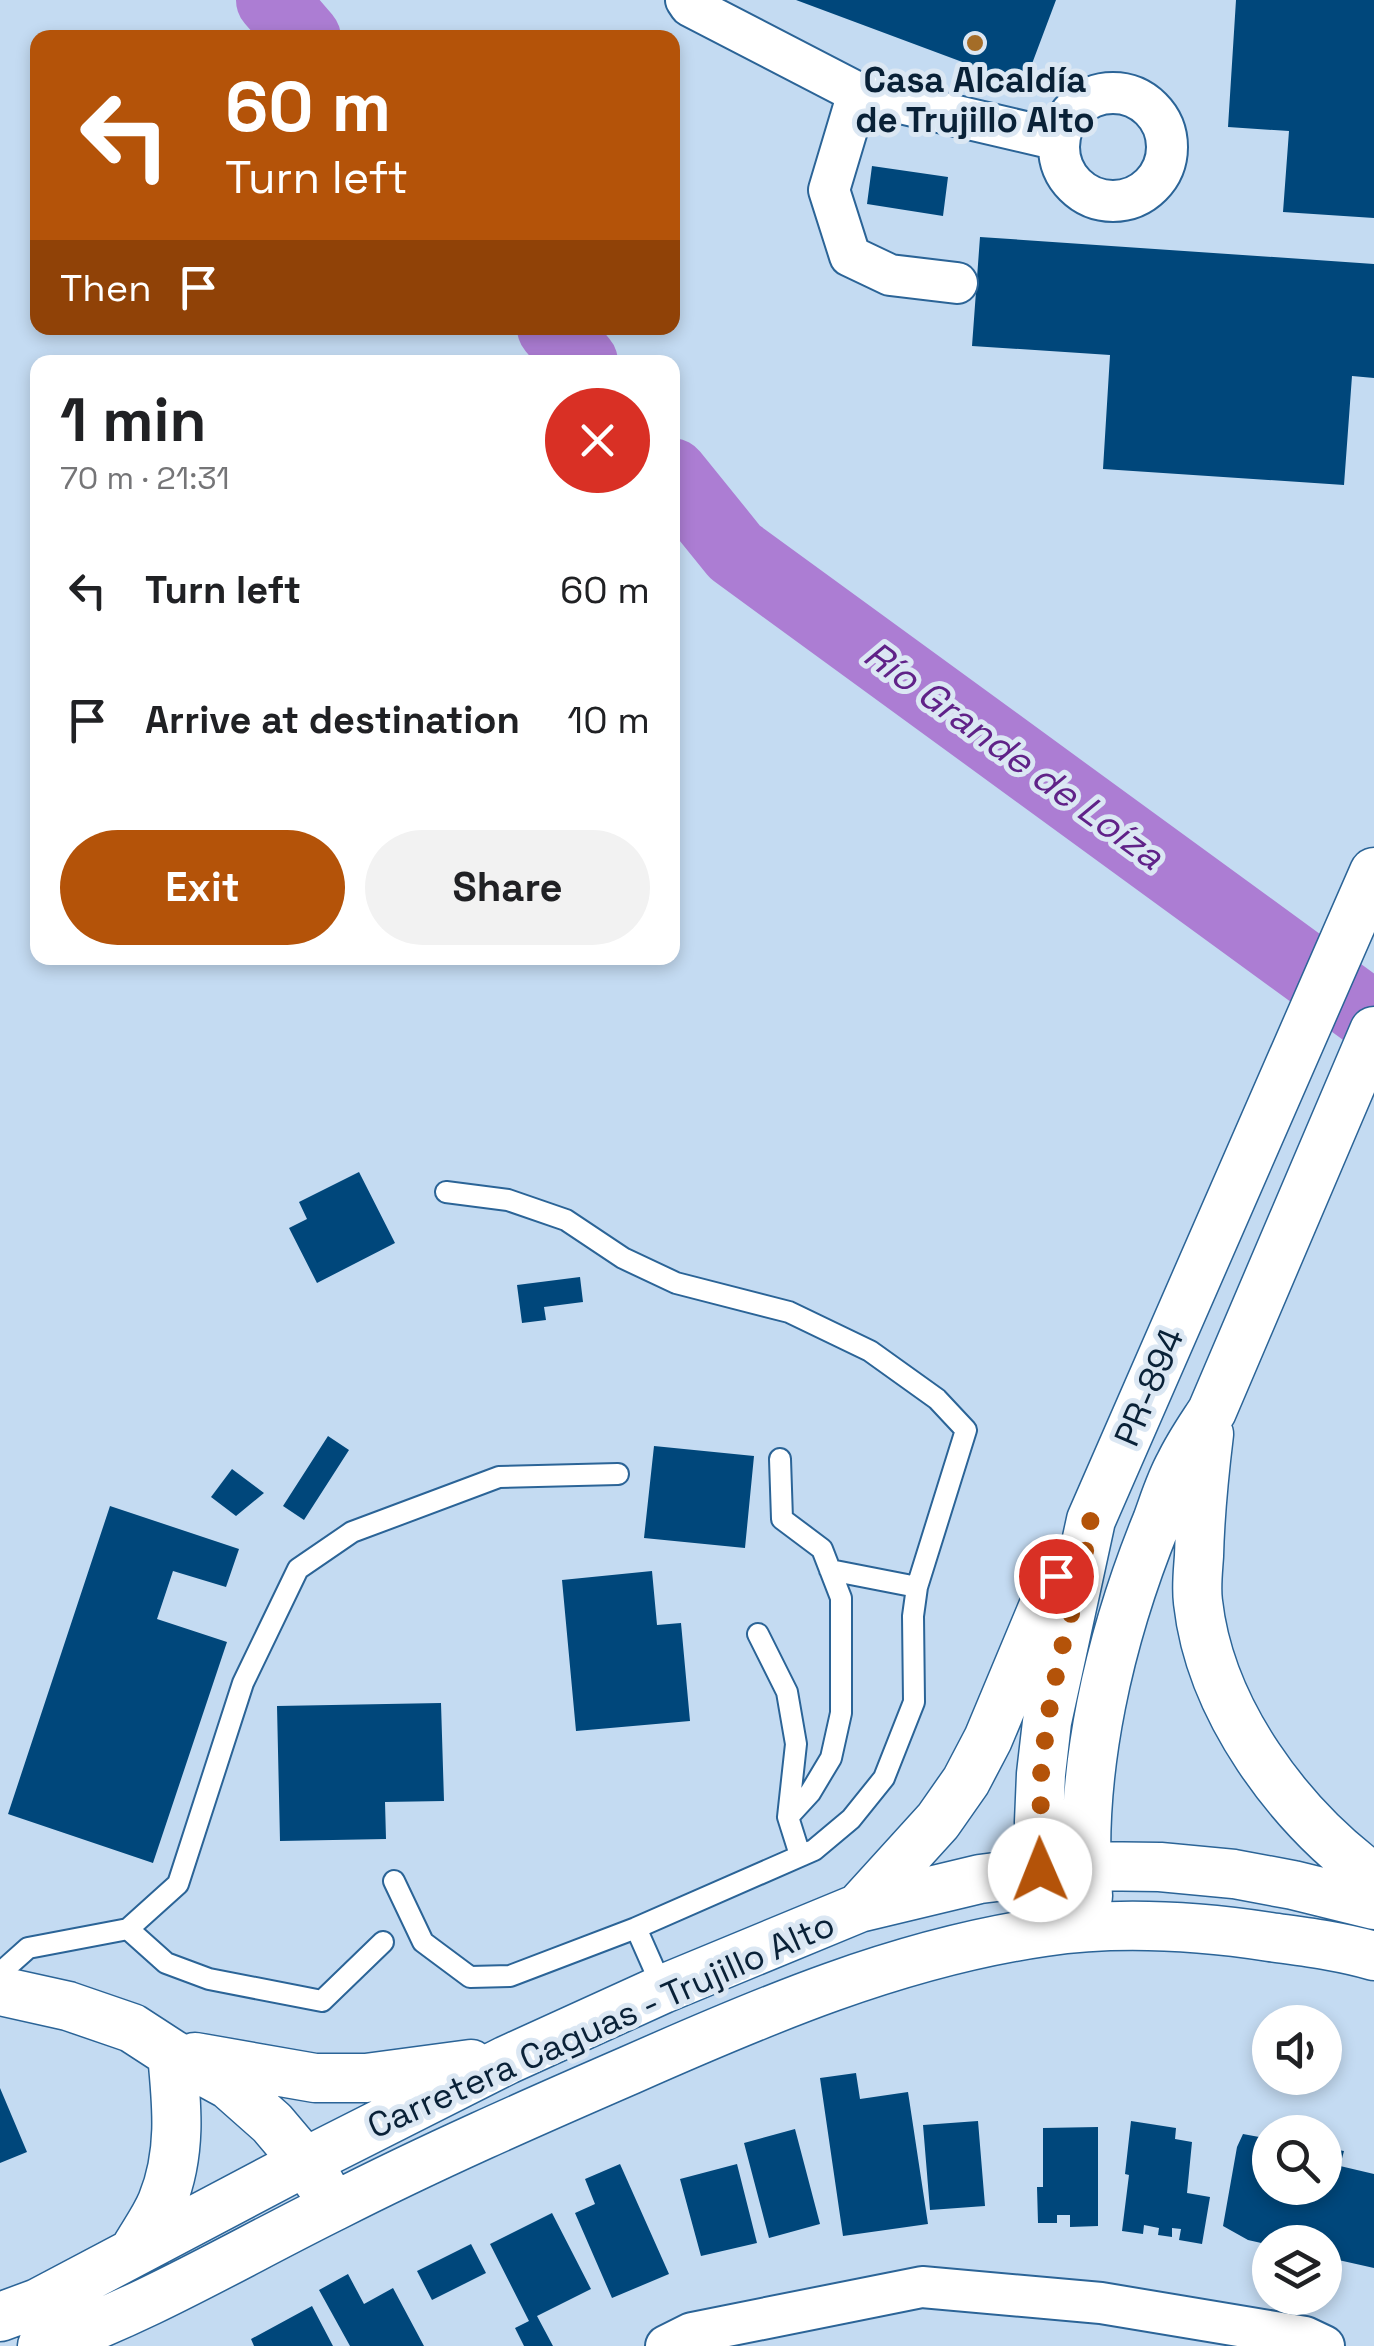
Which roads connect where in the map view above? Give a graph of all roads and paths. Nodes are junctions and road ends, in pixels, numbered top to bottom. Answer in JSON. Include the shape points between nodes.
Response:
{"nodes":[{"id":1,"x":686,"y":0,"type":"edge"},
{"id":2,"x":858,"y":93,"type":"junction"},
{"id":3,"x":1059,"y":140,"type":"dead end"},
{"id":4,"x":957,"y":283,"type":"dead end"},
{"id":5,"x":1374,"y":872,"type":"edge"},
{"id":6,"x":1374,"y":1031,"type":"edge"},
{"id":7,"x":446,"y":1192,"type":"dead end"},
{"id":8,"x":1212,"y":1411,"type":"junction"},
{"id":9,"x":780,"y":1459,"type":"dead end"},
{"id":10,"x":618,"y":1474,"type":"dead end"},
{"id":11,"x":1091,"y":1520,"type":"junction"},
{"id":12,"x":830,"y":1570,"type":"junction"},
{"id":13,"x":918,"y":1587,"type":"junction"},
{"id":14,"x":758,"y":1634,"type":"dead end"},
{"id":15,"x":788,"y":1818,"type":"junction"},
{"id":16,"x":800,"y":1856,"type":"junction"},
{"id":17,"x":1063,"y":1868,"type":"junction"},
{"id":18,"x":1374,"y":1878,"type":"edge"},
{"id":19,"x":394,"y":1881,"type":"dead end"},
{"id":20,"x":1374,"y":1905,"type":"edge"},
{"id":21,"x":859,"y":1908,"type":"junction"},
{"id":22,"x":636,"y":1928,"type":"junction"},
{"id":23,"x":128,"y":1929,"type":"junction"},
{"id":24,"x":1068,"y":1929,"type":"junction"},
{"id":25,"x":384,"y":1942,"type":"dead end"},
{"id":26,"x":1374,"y":1956,"type":"edge"},
{"id":27,"x":0,"y":1973,"type":"edge"},
{"id":28,"x":663,"y":1989,"type":"junction"},
{"id":29,"x":0,"y":1991,"type":"edge"},
{"id":30,"x":172,"y":2054,"type":"junction"},
{"id":31,"x":506,"y":2060,"type":"junction"},
{"id":32,"x":305,"y":2162,"type":"junction"},
{"id":33,"x":336,"y":2205,"type":"junction"},
{"id":34,"x":134,"y":2251,"type":"junction"},
{"id":35,"x":0,"y":2316,"type":"edge"},
{"id":36,"x":42,"y":2346,"type":"edge"},
{"id":37,"x":666,"y":2346,"type":"edge"},
{"id":38,"x":1324,"y":2346,"type":"edge"}],
"edges":[{"from":1,"to":2,"type":"street"},
{"from":2,"to":3,"type":"street"},
{"from":2,"to":4,"type":"street","via":[[829,190],[850,256],[890,275]]},
{"from":5,"to":11,"type":"street","name":"PR-894","number":"PR-894"},
{"from":6,"to":8,"type":"street","name":"PR-894","number":"PR-894"},
{"from":7,"to":13,"type":"lane","via":[[508,1200],[566,1220],[676,1282],[790,1312],[870,1351],[936,1399],[966,1430]]},
{"from":8,"to":17,"type":"street","name":"PR-894","number":"PR-894","via":[[1180,1464],[1128,1598],[1105,1690],[1086,1820]]},
{"from":8,"to":18,"type":"street","via":[[1197,1600],[1209,1655],[1229,1706],[1285,1796]]},
{"from":9,"to":12,"type":"lane","via":[[782,1519],[822,1549]]},
{"from":10,"to":23,"type":"lane","via":[[500,1477],[352,1532],[298,1569],[243,1683],[178,1884]]},
{"from":11,"to":17,"type":"street","name":"PR-894","number":"PR-894","via":[[1041,1774]]},
{"from":11,"to":21,"type":"street","via":[[1056,1576],[966,1781]]},
{"from":12,"to":13,"type":"lane"},
{"from":12,"to":15,"type":"lane","via":[[841,1598],[841,1713],[831,1758]]},
{"from":13,"to":16,"type":"lane","via":[[914,1702],[884,1778],[851,1819]]},
{"from":14,"to":15,"type":"lane","via":[[787,1692],[796,1744]]},
{"from":15,"to":16,"type":"lane"},
{"from":16,"to":22,"type":"lane"},
{"from":17,"to":20,"type":"street","name":"Carretera Caguas - Trujillo Alto","via":[[1234,1874]]},
{"from":17,"to":21,"type":"street","name":"Carretera Caguas - Trujillo Alto","via":[[980,1879]]},
{"from":17,"to":24,"type":"street","name":"PR-894","number":"PR-894"},
{"from":19,"to":22,"type":"lane","via":[[424,1942],[470,1977],[510,1976]]},
{"from":21,"to":28,"type":"street","name":"Carretera Caguas - Trujillo Alto"},
{"from":22,"to":28,"type":"lane"},
{"from":23,"to":25,"type":"lane","via":[[166,1962],[209,1979],[322,2000]]},
{"from":23,"to":27,"type":"lane","via":[[28,1948]]},
{"from":24,"to":26,"type":"street","name":"Carretera Caguas - Trujillo Alto","via":[[1231,1932]]},
{"from":24,"to":33,"type":"street","name":"Carretera Caguas - Trujillo Alto","via":[[880,1969],[536,2110]]},
{"from":28,"to":31,"type":"street","name":"Carretera Caguas - Trujillo Alto"},
{"from":29,"to":30,"type":"street","via":[[132,2028]]},
{"from":30,"to":31,"type":"street","via":[[315,2078]]},
{"from":30,"to":32,"type":"street","via":[[229,2085]]},
{"from":30,"to":34,"type":"street","via":[[174,2164]]},
{"from":31,"to":32,"type":"street","name":"Carretera Caguas - Trujillo Alto"},
{"from":32,"to":33,"type":"street"},
{"from":32,"to":34,"type":"street","name":"Carretera Caguas - Trujillo Alto"},
{"from":33,"to":36,"type":"street","name":"Carretera Caguas - Trujillo Alto","via":[[177,2289]]},
{"from":34,"to":35,"type":"street","name":"Carretera Caguas - Trujillo Alto"},
{"from":37,"to":38,"type":"street","via":[[692,2333],[922,2288],[1101,2303],[1305,2337]]}]}
